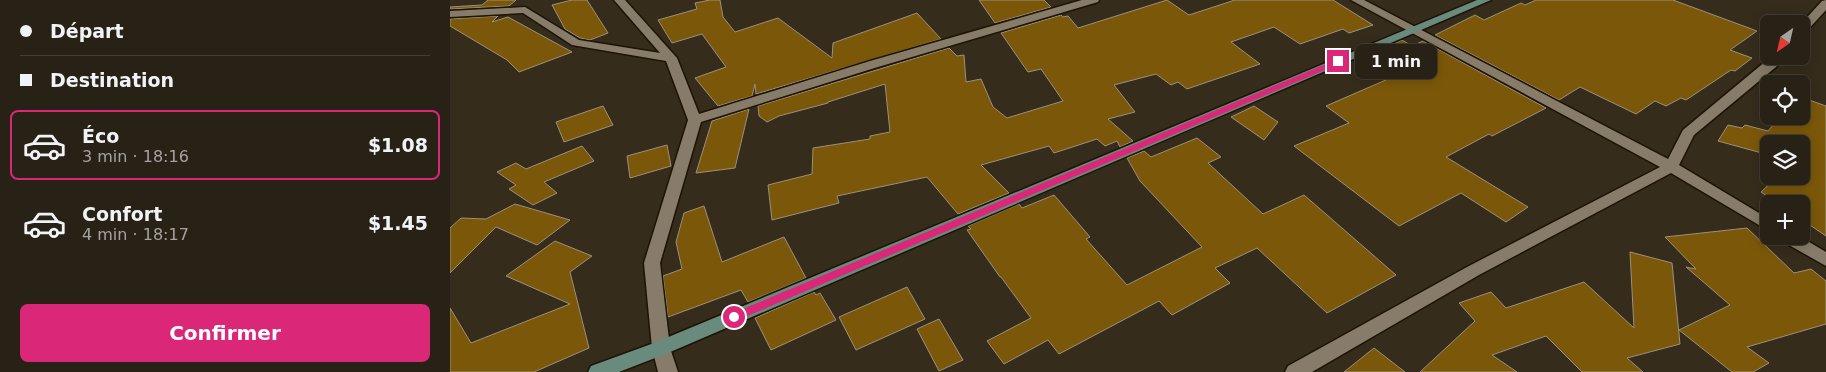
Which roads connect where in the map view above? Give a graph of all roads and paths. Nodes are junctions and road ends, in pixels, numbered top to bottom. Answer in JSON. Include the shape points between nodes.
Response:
{"nodes":[{"id":1,"x":619,"y":0,"type":"edge"},
{"id":2,"x":1094,"y":0,"type":"edge"},
{"id":3,"x":1356,"y":0,"type":"edge"},
{"id":4,"x":1486,"y":0,"type":"edge"},
{"id":5,"x":1826,"y":3,"type":"edge"},
{"id":6,"x":450,"y":14,"type":"edge"},
{"id":7,"x":1810,"y":21,"type":"edge"},
{"id":8,"x":1412,"y":30,"type":"junction"},
{"id":9,"x":671,"y":58,"type":"junction"},
{"id":10,"x":1771,"y":65,"type":"edge"},
{"id":11,"x":695,"y":120,"type":"junction"},
{"id":12,"x":1670,"y":167,"type":"junction"},
{"id":13,"x":1760,"y":221,"type":"edge"},
{"id":14,"x":1801,"y":245,"type":"edge"},
{"id":15,"x":1826,"y":260,"type":"edge"},
{"id":16,"x":661,"y":348,"type":"junction"},
{"id":17,"x":598,"y":372,"type":"edge"},
{"id":18,"x":668,"y":372,"type":"edge"},
{"id":19,"x":1295,"y":372,"type":"edge"}],
"edges":[{"from":1,"to":9,"type":"street"},
{"from":2,"to":11,"type":"street"},
{"from":3,"to":8,"type":"street"},
{"from":4,"to":8,"type":"street"},
{"from":5,"to":7,"type":"street"},
{"from":6,"to":9,"type":"street","via":[[525,10],[576,43]]},
{"from":8,"to":12,"type":"street"},
{"from":8,"to":16,"type":"street"},
{"from":9,"to":11,"type":"street"},
{"from":10,"to":12,"type":"street","via":[[1688,133]]},
{"from":11,"to":16,"type":"street","via":[[652,263]]},
{"from":12,"to":13,"type":"street"},
{"from":12,"to":19,"type":"street","via":[[1473,271]]},
{"from":14,"to":15,"type":"street"},
{"from":16,"to":17,"type":"street"},
{"from":16,"to":18,"type":"street"}]}
